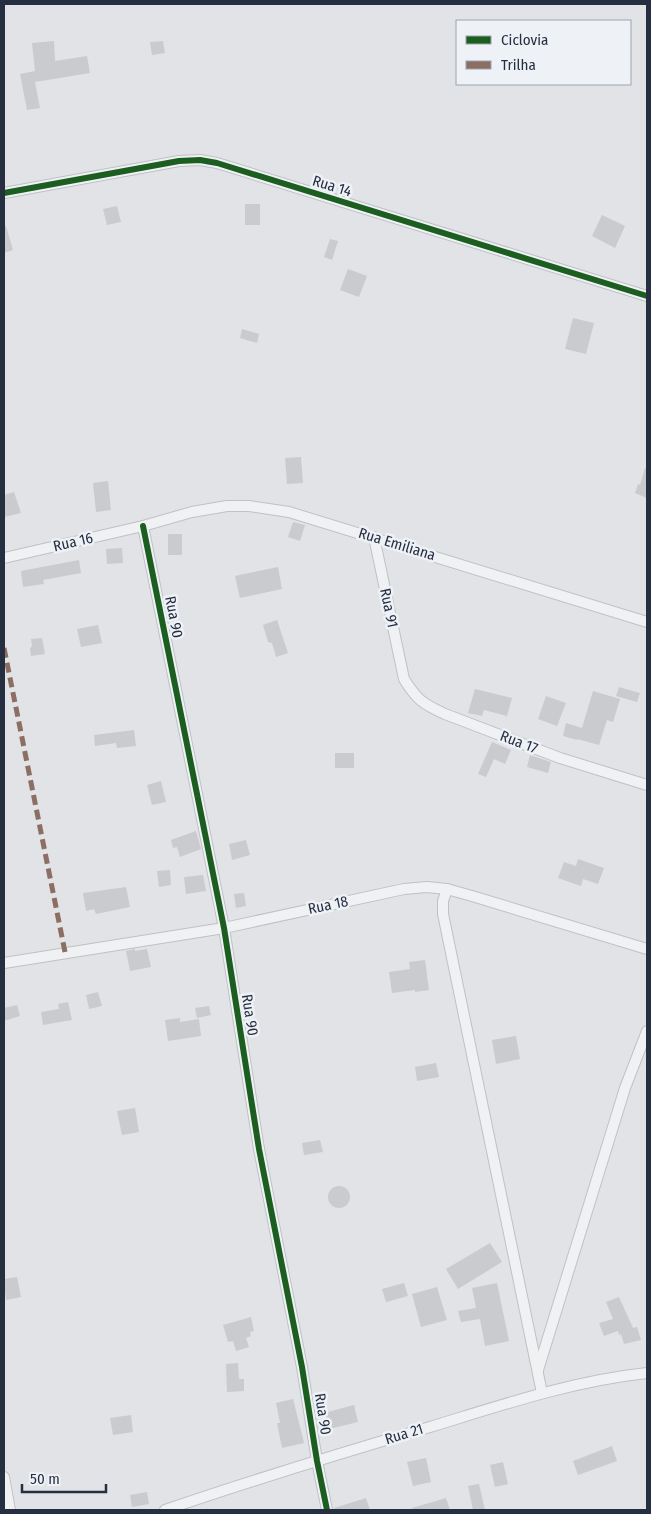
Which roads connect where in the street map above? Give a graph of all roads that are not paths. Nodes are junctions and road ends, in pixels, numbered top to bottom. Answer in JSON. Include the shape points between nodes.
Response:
{"nodes":[{"id":1,"x":4,"y":193,"type":"edge"},
{"id":2,"x":647,"y":296,"type":"edge"},
{"id":3,"x":142,"y":526,"type":"junction"},
{"id":4,"x":374,"y":537,"type":"junction"},
{"id":5,"x":4,"y":558,"type":"edge"},
{"id":6,"x":647,"y":622,"type":"edge"},
{"id":7,"x":404,"y":678,"type":"joint"},
{"id":8,"x":647,"y":786,"type":"edge"},
{"id":9,"x":447,"y":889,"type":"junction"},
{"id":10,"x":224,"y":928,"type":"junction"},
{"id":11,"x":647,"y":949,"type":"edge"},
{"id":12,"x":4,"y":963,"type":"edge"},
{"id":13,"x":647,"y":1031,"type":"edge"},
{"id":14,"x":538,"y":1371,"type":"junction"},
{"id":15,"x":647,"y":1372,"type":"edge"},
{"id":16,"x":542,"y":1393,"type":"junction"},
{"id":17,"x":317,"y":1460,"type":"junction"},
{"id":18,"x":4,"y":1477,"type":"edge"},
{"id":19,"x":10,"y":1510,"type":"edge"},
{"id":20,"x":169,"y":1510,"type":"edge"},
{"id":21,"x":327,"y":1510,"type":"edge"}],
"edges":[{"from":1,"to":2,"type":"street","name":"Rua 14","via":[[151,165],[200,160]]},
{"from":3,"to":4,"type":"street","name":"Rua Emiliana","via":[[192,512],[248,506],[289,512]]},
{"from":3,"to":5,"type":"street","name":"Rua 16"},
{"from":3,"to":10,"type":"street","name":"Rua 90"},
{"from":4,"to":6,"type":"street","name":"Rua Emiliana"},
{"from":4,"to":7,"type":"street","name":"Rua 91"},
{"from":7,"to":8,"type":"street","name":"Rua 17","via":[[415,696],[427,706],[560,758]]},
{"from":9,"to":10,"type":"street","name":"Rua 18","via":[[404,889]]},
{"from":9,"to":11,"type":"street","name":"Rua 18"},
{"from":9,"to":14,"type":"street","via":[[443,914]]},
{"from":10,"to":12,"type":"street","name":"Rua 18"},
{"from":10,"to":17,"type":"street","name":"Rua 90","via":[[259,1149]]},
{"from":13,"to":14,"type":"street","via":[[625,1088]]},
{"from":14,"to":16,"type":"street"},
{"from":15,"to":16,"type":"street","name":"Rua 21","via":[[598,1379]]},
{"from":16,"to":17,"type":"street","name":"Rua 21"},
{"from":17,"to":20,"type":"street","name":"Rua 21"},
{"from":17,"to":21,"type":"street","name":"Rua 90"},
{"from":18,"to":19,"type":"street"}]}
